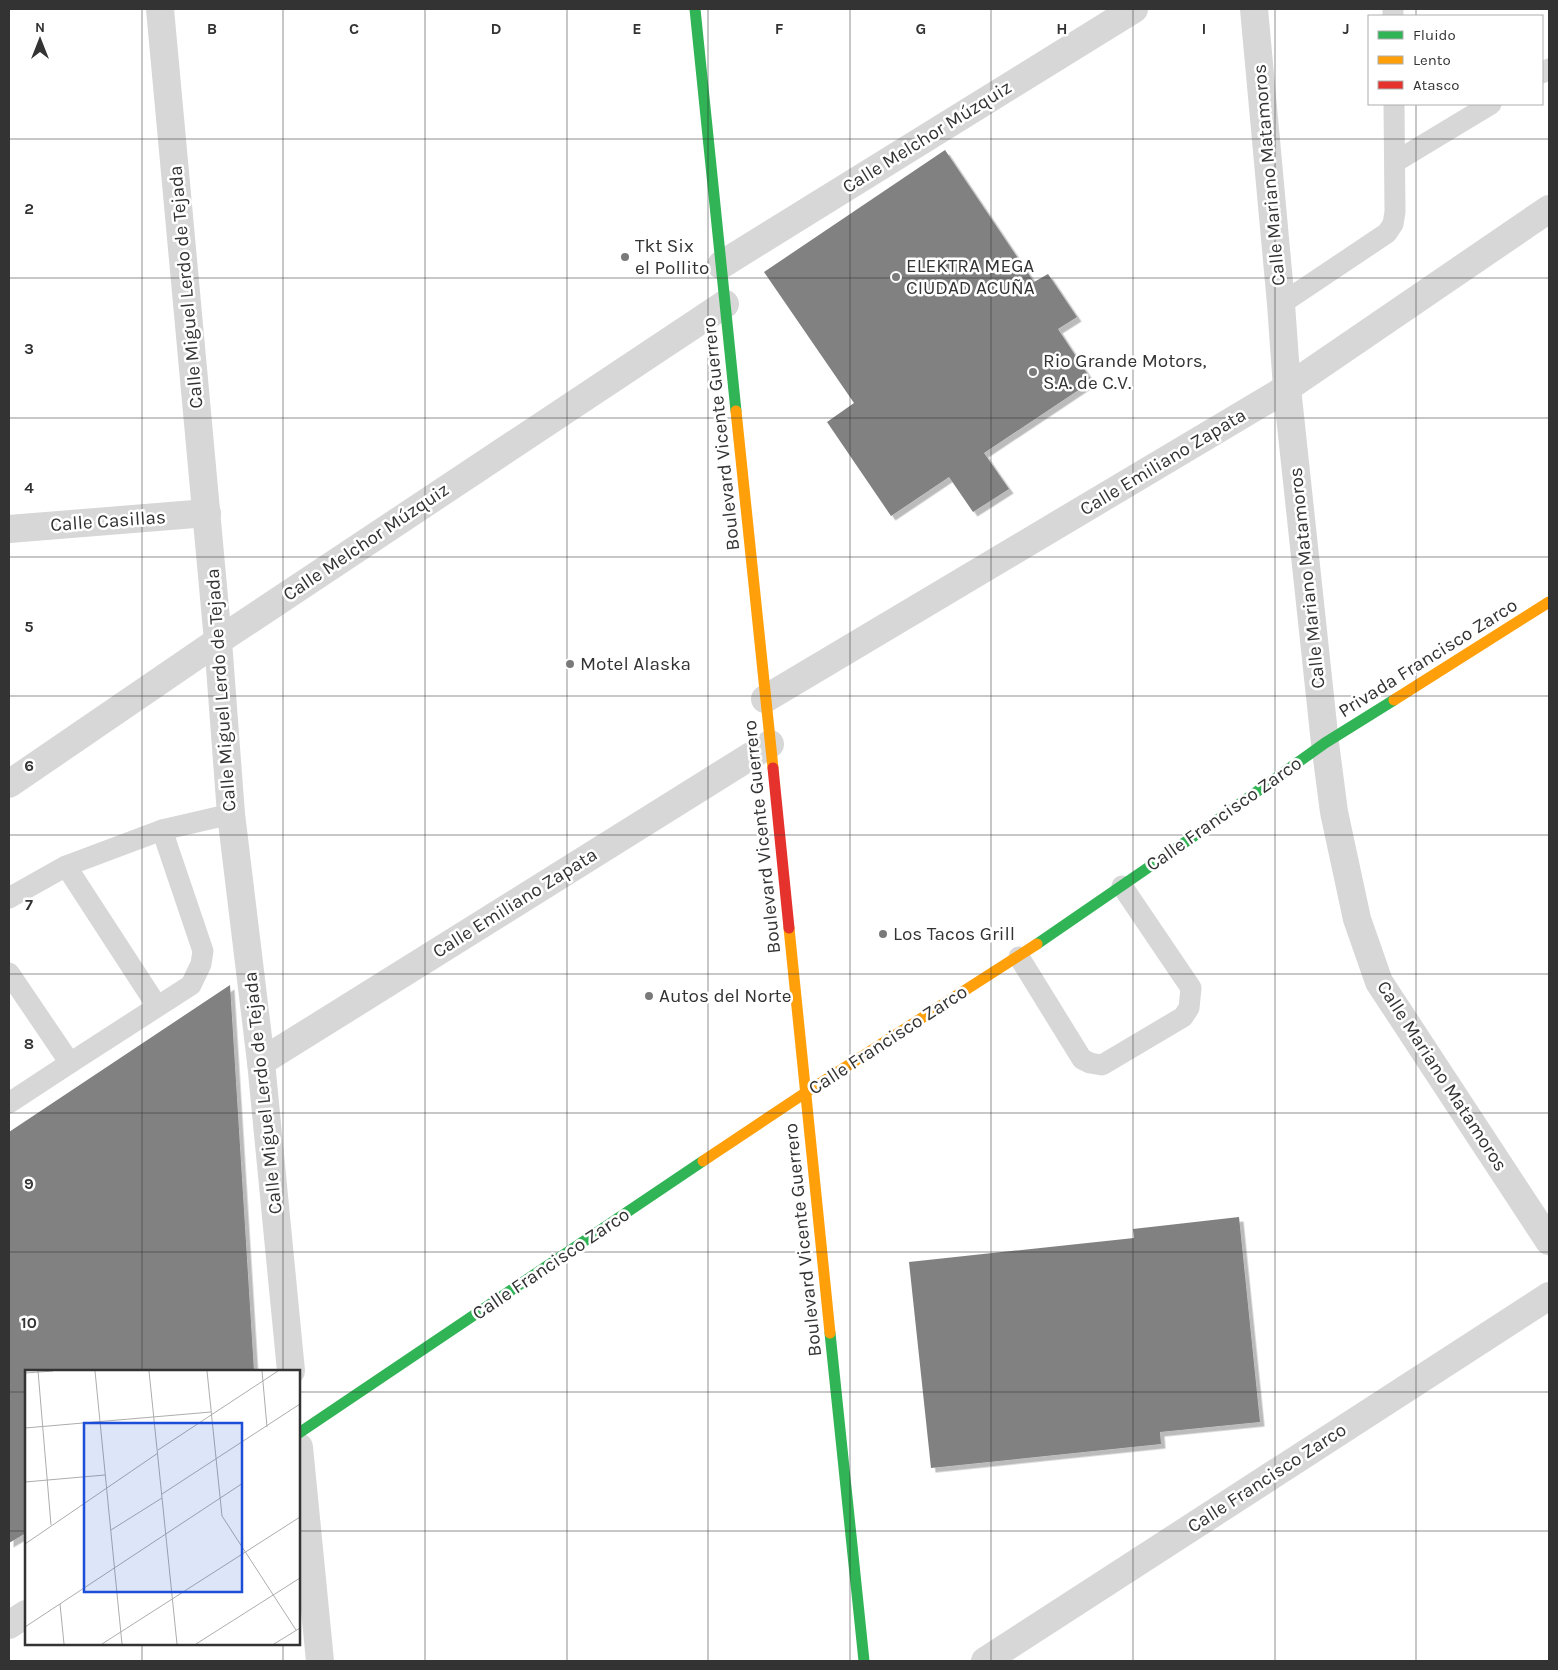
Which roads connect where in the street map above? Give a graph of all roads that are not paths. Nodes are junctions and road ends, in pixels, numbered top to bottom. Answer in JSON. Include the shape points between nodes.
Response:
{"nodes":[{"id":1,"x":160,"y":9,"type":"edge"},
{"id":2,"x":695,"y":9,"type":"edge"},
{"id":3,"x":1134,"y":9,"type":"edge"},
{"id":4,"x":1254,"y":9,"type":"edge"},
{"id":5,"x":1394,"y":105,"type":"edge"},
{"id":6,"x":1489,"y":105,"type":"edge"},
{"id":7,"x":1395,"y":162,"type":"junction"},
{"id":8,"x":1549,"y":209,"type":"edge"},
{"id":9,"x":721,"y":265,"type":"junction"},
{"id":10,"x":725,"y":304,"type":"junction"},
{"id":11,"x":1281,"y":304,"type":"junction"},
{"id":12,"x":1287,"y":388,"type":"junction"},
{"id":13,"x":207,"y":513,"type":"junction"},
{"id":14,"x":9,"y":529,"type":"edge"},
{"id":15,"x":1549,"y":602,"type":"edge"},
{"id":16,"x":218,"y":641,"type":"junction"},
{"id":17,"x":766,"y":700,"type":"junction"},
{"id":18,"x":1325,"y":743,"type":"junction"},
{"id":19,"x":770,"y":744,"type":"junction"},
{"id":20,"x":9,"y":784,"type":"edge"},
{"id":21,"x":231,"y":814,"type":"junction"},
{"id":22,"x":162,"y":830,"type":"junction"},
{"id":23,"x":66,"y":866,"type":"junction"},
{"id":24,"x":1122,"y":886,"type":"junction"},
{"id":25,"x":9,"y":898,"type":"edge"},
{"id":26,"x":1019,"y":957,"type":"junction"},
{"id":27,"x":9,"y":973,"type":"edge"},
{"id":28,"x":157,"y":1006,"type":"junction"},
{"id":29,"x":261,"y":1062,"type":"junction"},
{"id":30,"x":70,"y":1063,"type":"junction"},
{"id":31,"x":806,"y":1093,"type":"junction"},
{"id":32,"x":9,"y":1103,"type":"edge"},
{"id":33,"x":1549,"y":1241,"type":"edge"},
{"id":34,"x":1549,"y":1296,"type":"edge"},
{"id":35,"x":291,"y":1370,"type":"edge"},
{"id":36,"x":300,"y":1432,"type":"edge"},
{"id":37,"x":300,"y":1457,"type":"edge"},
{"id":38,"x":25,"y":1615,"type":"edge"},
{"id":39,"x":9,"y":1625,"type":"edge"},
{"id":40,"x":320,"y":1661,"type":"edge"},
{"id":41,"x":864,"y":1661,"type":"edge"},
{"id":42,"x":985,"y":1661,"type":"edge"}],
"edges":[{"from":1,"to":13,"type":"street","name":"Calle Miguel Lerdo de Tejada"},
{"from":2,"to":9,"type":"main road","name":"Boulevard Vicente Guerrero"},
{"from":3,"to":9,"type":"street","name":"Calle Melchor Múzquiz"},
{"from":4,"to":11,"type":"street","name":"Calle Mariano Matamoros"},
{"from":5,"to":7,"type":"lane"},
{"from":6,"to":7,"type":"lane"},
{"from":7,"to":11,"type":"lane","via":[[1394,224],[1387,233]]},
{"from":8,"to":12,"type":"street","name":"Calle Emiliano Zapata"},
{"from":9,"to":10,"type":"main road","name":"Boulevard Vicente Guerrero"},
{"from":10,"to":16,"type":"street","name":"Calle Melchor Múzquiz"},
{"from":10,"to":17,"type":"main road","name":"Boulevard Vicente Guerrero"},
{"from":11,"to":12,"type":"street","name":"Calle Mariano Matamoros"},
{"from":12,"to":17,"type":"street","name":"Calle Emiliano Zapata"},
{"from":12,"to":18,"type":"street","name":"Calle Mariano Matamoros"},
{"from":13,"to":14,"type":"street","name":"Calle Casillas"},
{"from":13,"to":16,"type":"street","name":"Calle Miguel Lerdo de Tejada"},
{"from":15,"to":18,"type":"main road","name":"Privada Francisco Zarco"},
{"from":16,"to":20,"type":"street","name":"Calle Melchor Múzquiz"},
{"from":16,"to":21,"type":"street","name":"Calle Miguel Lerdo de Tejada"},
{"from":17,"to":19,"type":"main road","name":"Boulevard Vicente Guerrero"},
{"from":18,"to":24,"type":"main road","name":"Calle Francisco Zarco"},
{"from":18,"to":33,"type":"street","name":"Calle Mariano Matamoros","via":[[1334,812],[1357,919],[1379,982]]},
{"from":19,"to":29,"type":"street","name":"Calle Emiliano Zapata"},
{"from":19,"to":31,"type":"main road","name":"Boulevard Vicente Guerrero"},
{"from":21,"to":22,"type":"lane"},
{"from":21,"to":29,"type":"street","name":"Calle Miguel Lerdo de Tejada"},
{"from":22,"to":23,"type":"lane"},
{"from":22,"to":28,"type":"lane","via":[[203,951],[199,969],[190,985]]},
{"from":23,"to":25,"type":"lane"},
{"from":23,"to":28,"type":"lane"},
{"from":24,"to":26,"type":"main road","name":"Calle Francisco Zarco"},
{"from":24,"to":26,"type":"lane","via":[[1191,988],[1189,1008],[1184,1017],[1102,1065],[1090,1063],[1082,1059]]},
{"from":26,"to":31,"type":"main road","name":"Calle Francisco Zarco"},
{"from":27,"to":30,"type":"lane"},
{"from":28,"to":30,"type":"lane"},
{"from":29,"to":35,"type":"street","name":"Calle Miguel Lerdo de Tejada"},
{"from":30,"to":32,"type":"lane"},
{"from":31,"to":36,"type":"main road","name":"Calle Francisco Zarco"},
{"from":31,"to":41,"type":"main road","name":"Boulevard Vicente Guerrero"},
{"from":34,"to":42,"type":"street","name":"Calle Francisco Zarco"},
{"from":37,"to":40,"type":"street"},
{"from":38,"to":39,"type":"street"}]}
